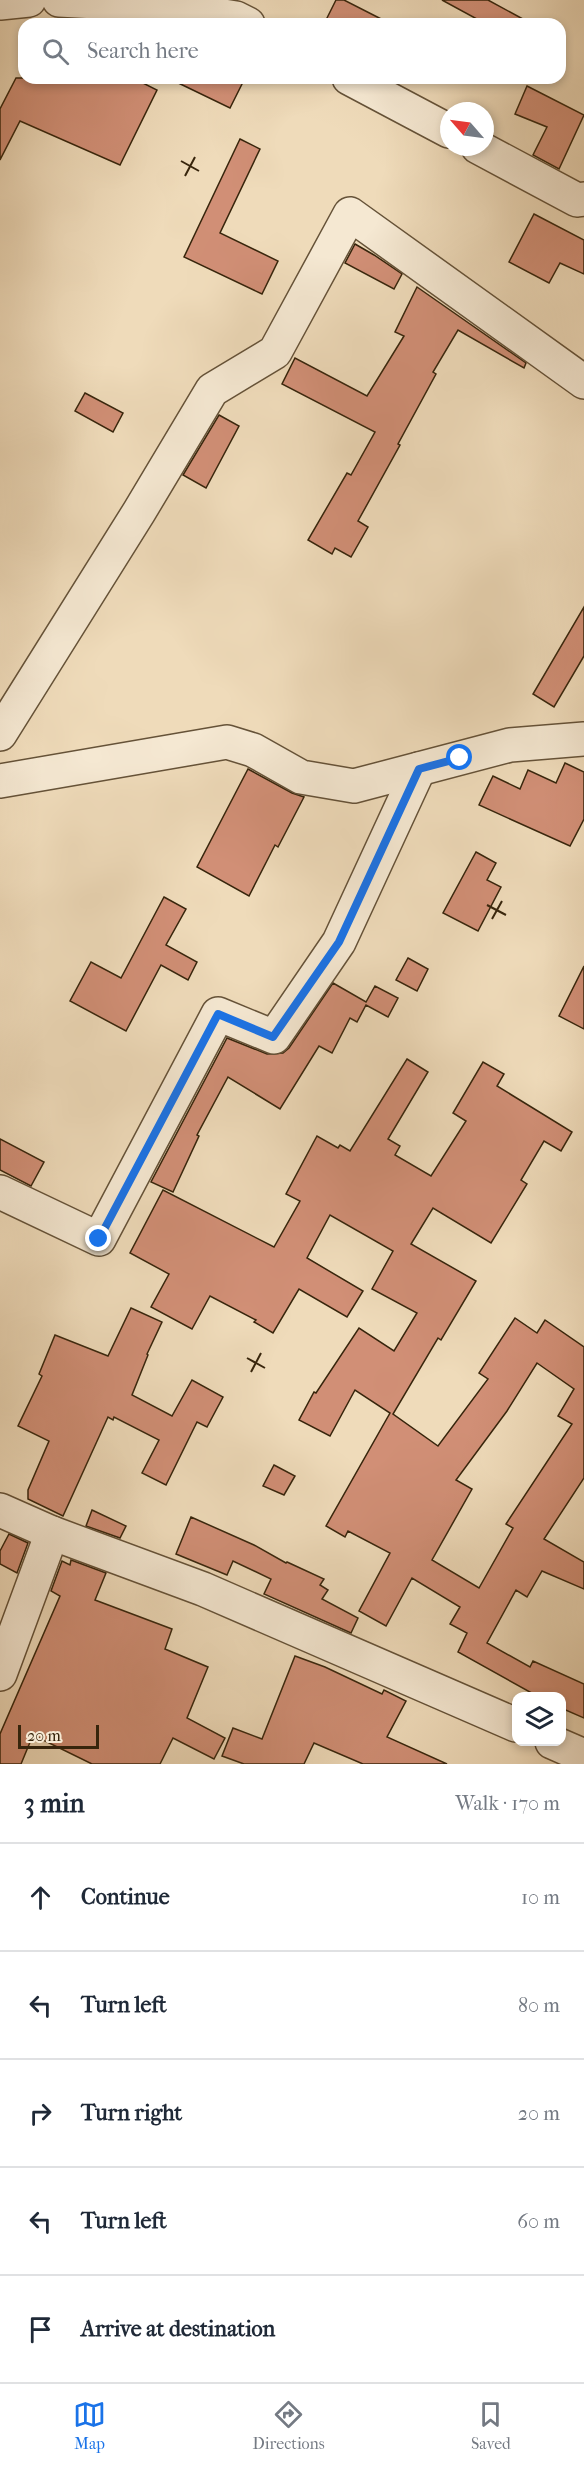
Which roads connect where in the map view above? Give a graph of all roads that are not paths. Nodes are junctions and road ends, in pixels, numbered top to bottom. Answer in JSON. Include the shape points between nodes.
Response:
{"nodes":[{"id":1,"x":29,"y":0,"type":"edge"},
{"id":2,"x":59,"y":0,"type":"edge"},
{"id":3,"x":0,"y":3,"type":"edge"},
{"id":4,"x":155,"y":3,"type":"edge"},
{"id":5,"x":237,"y":18,"type":"edge"},
{"id":6,"x":360,"y":84,"type":"edge"},
{"id":7,"x":440,"y":127,"type":"edge"},
{"id":8,"x":494,"y":156,"type":"edge"},
{"id":9,"x":584,"y":199,"type":"edge"},
{"id":10,"x":584,"y":382,"type":"edge"},
{"id":11,"x":0,"y":734,"type":"edge"},
{"id":12,"x":584,"y":738,"type":"edge"},
{"id":13,"x":419,"y":769,"type":"junction"},
{"id":14,"x":0,"y":781,"type":"edge"},
{"id":15,"x":0,"y":1192,"type":"edge"},
{"id":16,"x":0,"y":1510,"type":"edge"},
{"id":17,"x":52,"y":1533,"type":"junction"},
{"id":18,"x":0,"y":1674,"type":"edge"},
{"id":19,"x":512,"y":1723,"type":"edge"},
{"id":20,"x":561,"y":1746,"type":"edge"},
{"id":21,"x":584,"y":1756,"type":"edge"}],
"edges":[{"from":1,"to":3,"type":"street"},
{"from":2,"to":4,"type":"street"},
{"from":4,"to":5,"type":"street"},
{"from":6,"to":7,"type":"street"},
{"from":8,"to":9,"type":"street","via":[[577,200]]},
{"from":10,"to":11,"type":"street","via":[[350,214],[275,352],[212,390]]},
{"from":12,"to":13,"type":"street","via":[[510,745]]},
{"from":13,"to":14,"type":"street","via":[[354,786],[301,777],[253,750],[227,742]]},
{"from":13,"to":15,"type":"street","via":[[339,942],[273,1037],[218,1014],[99,1239]]},
{"from":16,"to":17,"type":"street"},
{"from":17,"to":18,"type":"street"},
{"from":17,"to":19,"type":"street","via":[[203,1590]]},
{"from":20,"to":21,"type":"street"}]}
